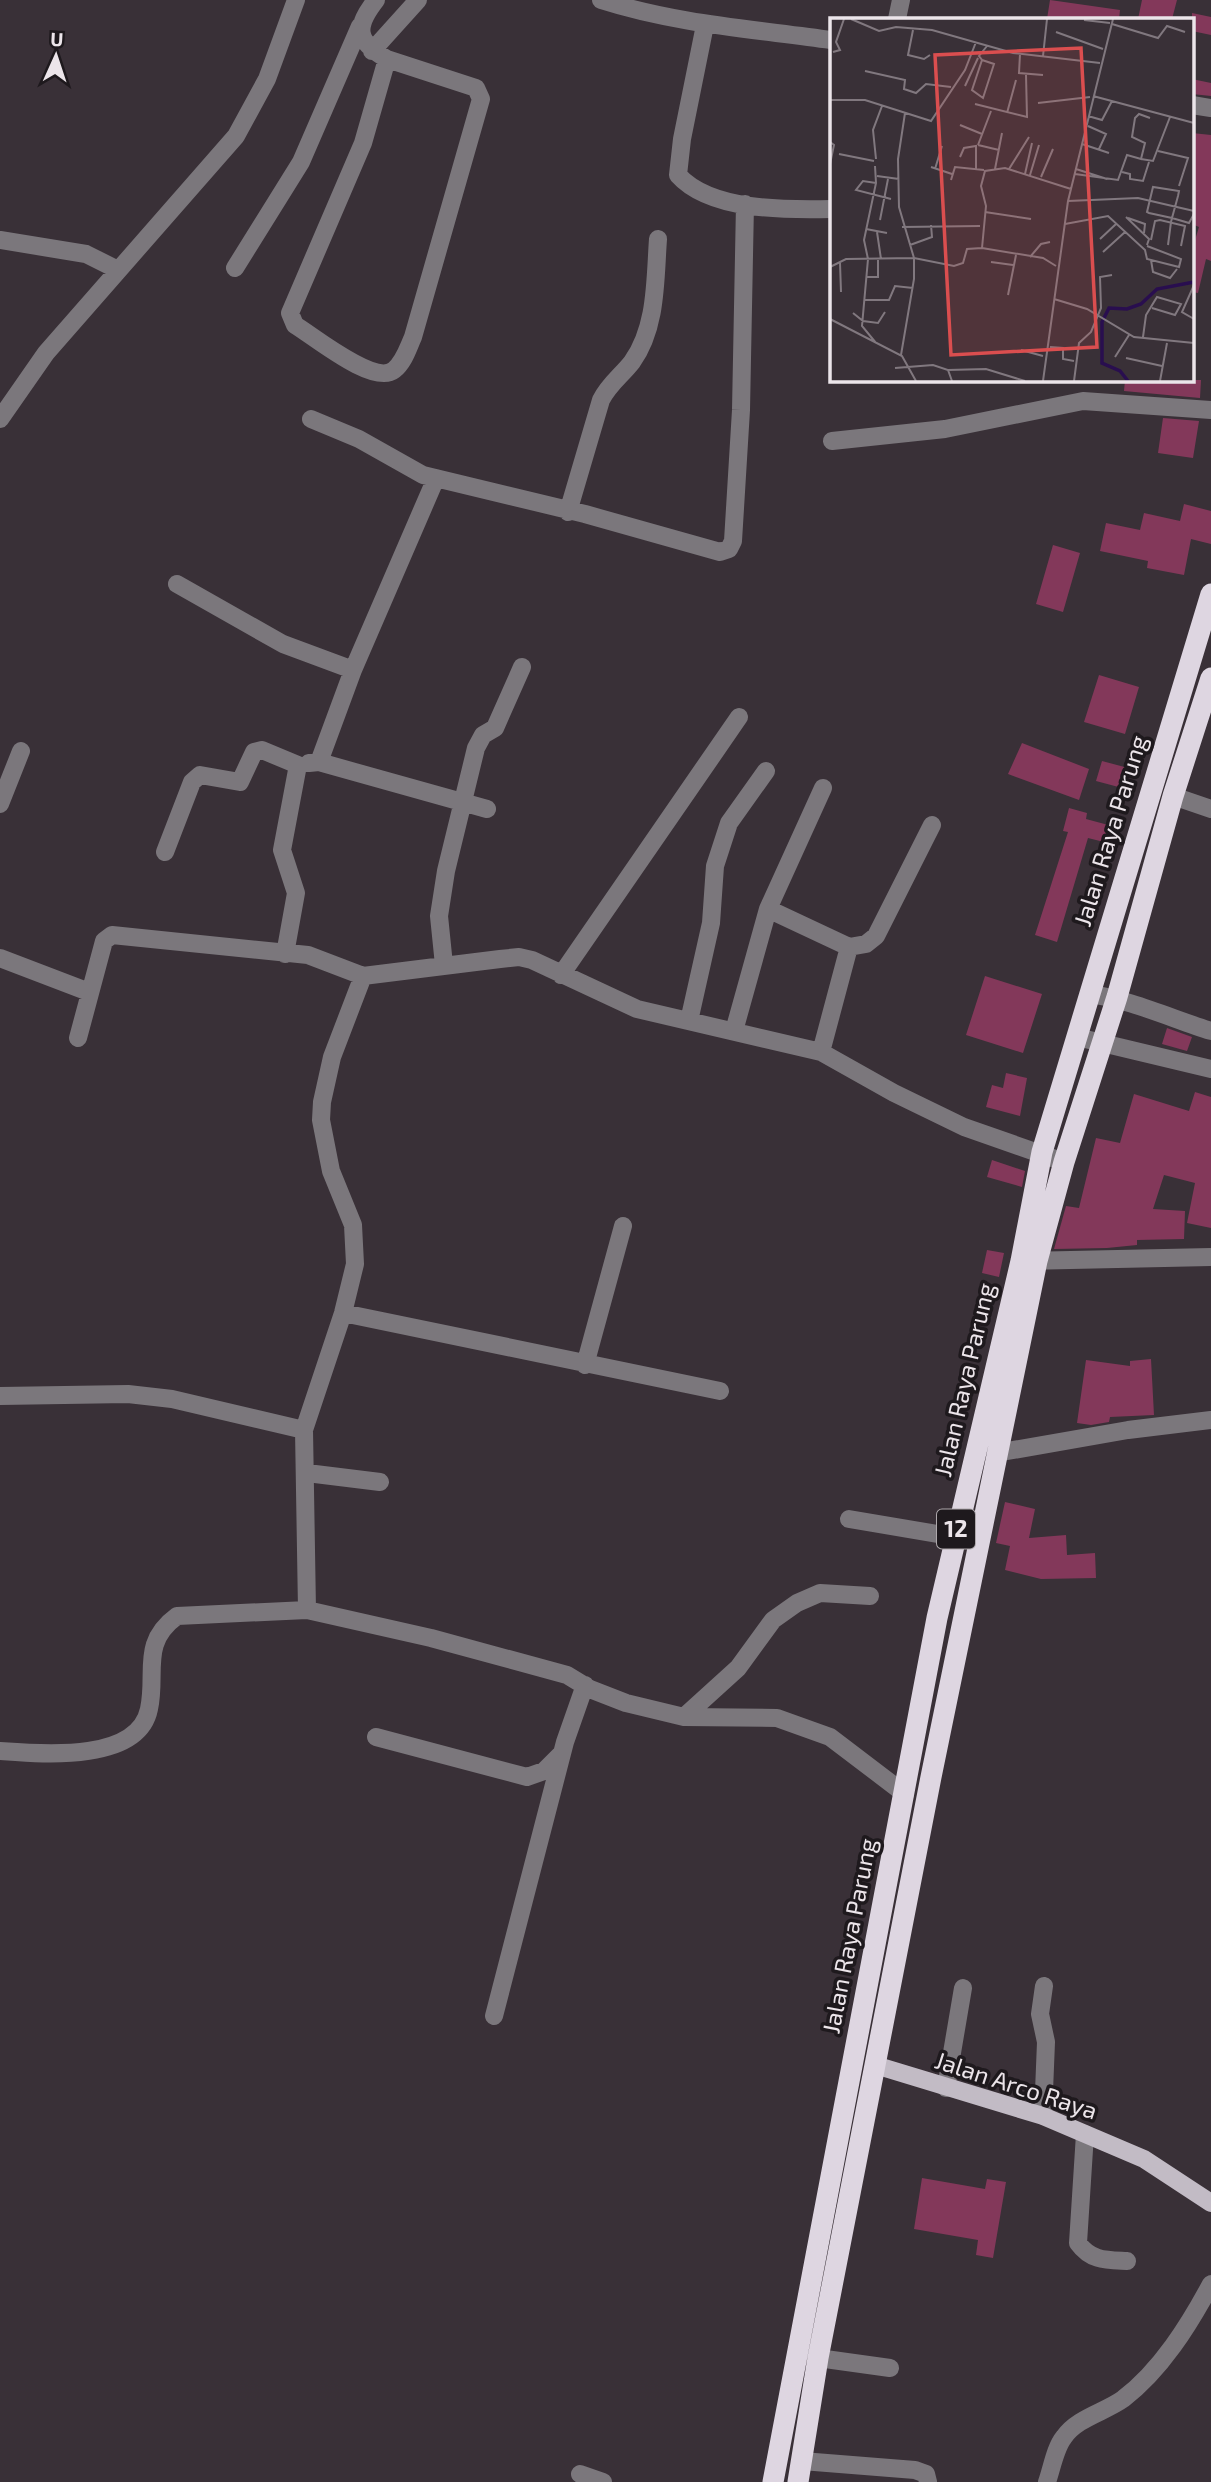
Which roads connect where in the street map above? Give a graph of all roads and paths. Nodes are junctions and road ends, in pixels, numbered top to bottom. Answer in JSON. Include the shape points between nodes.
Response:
{"nodes":[{"id":1,"x":296,"y":0,"type":"edge"},
{"id":2,"x":376,"y":0,"type":"edge"},
{"id":3,"x":418,"y":0,"type":"edge"},
{"id":4,"x":601,"y":0,"type":"edge"},
{"id":5,"x":901,"y":0,"type":"edge"},
{"id":6,"x":897,"y":18,"type":"edge"},
{"id":7,"x":705,"y":24,"type":"junction"},
{"id":8,"x":360,"y":26,"type":"junction"},
{"id":9,"x":830,"y":40,"type":"edge"},
{"id":10,"x":379,"y":55,"type":"junction"},
{"id":11,"x":745,"y":204,"type":"junction"},
{"id":12,"x":830,"y":209,"type":"edge"},
{"id":13,"x":659,"y":239,"type":"dead end"},
{"id":14,"x":0,"y":240,"type":"edge"},
{"id":15,"x":235,"y":268,"type":"dead end"},
{"id":16,"x":118,"y":270,"type":"junction"},
{"id":17,"x":1211,"y":410,"type":"edge"},
{"id":18,"x":0,"y":419,"type":"edge"},
{"id":19,"x":311,"y":419,"type":"dead end"},
{"id":20,"x":832,"y":441,"type":"dead end"},
{"id":21,"x":436,"y":478,"type":"junction"},
{"id":22,"x":568,"y":512,"type":"junction"},
{"id":23,"x":177,"y":584,"type":"dead end"},
{"id":24,"x":1211,"y":594,"type":"edge"},
{"id":25,"x":1204,"y":641,"type":"edge"},
{"id":26,"x":522,"y":667,"type":"dead end"},
{"id":27,"x":353,"y":670,"type":"junction"},
{"id":28,"x":1211,"y":678,"type":"edge"},
{"id":29,"x":739,"y":716,"type":"dead end"},
{"id":30,"x":21,"y":751,"type":"dead end"},
{"id":31,"x":319,"y":762,"type":"junction"},
{"id":32,"x":298,"y":765,"type":"junction"},
{"id":33,"x":766,"y":771,"type":"dead end"},
{"id":34,"x":823,"y":788,"type":"dead end"},
{"id":35,"x":1173,"y":796,"type":"junction"},
{"id":36,"x":463,"y":803,"type":"junction"},
{"id":37,"x":0,"y":804,"type":"edge"},
{"id":38,"x":487,"y":809,"type":"dead end"},
{"id":39,"x":1211,"y":809,"type":"edge"},
{"id":40,"x":932,"y":825,"type":"dead end"},
{"id":41,"x":165,"y":852,"type":"dead end"},
{"id":42,"x":768,"y":909,"type":"junction"},
{"id":43,"x":849,"y":947,"type":"junction"},
{"id":44,"x":285,"y":954,"type":"junction"},
{"id":45,"x":0,"y":958,"type":"edge"},
{"id":46,"x":444,"y":965,"type":"junction"},
{"id":47,"x":561,"y":975,"type":"junction"},
{"id":48,"x":363,"y":976,"type":"junction"},
{"id":49,"x":89,"y":992,"type":"junction"},
{"id":50,"x":1090,"y":994,"type":"junction"},
{"id":51,"x":1116,"y":997,"type":"junction"},
{"id":52,"x":689,"y":1021,"type":"junction"},
{"id":53,"x":734,"y":1031,"type":"junction"},
{"id":54,"x":1211,"y":1031,"type":"edge"},
{"id":55,"x":1077,"y":1037,"type":"junction"},
{"id":56,"x":78,"y":1038,"type":"dead end"},
{"id":57,"x":1102,"y":1044,"type":"junction"},
{"id":58,"x":821,"y":1052,"type":"junction"},
{"id":59,"x":1211,"y":1069,"type":"edge"},
{"id":60,"x":1042,"y":1152,"type":"junction"},
{"id":61,"x":1063,"y":1162,"type":"junction"},
{"id":62,"x":623,"y":1226,"type":"dead end"},
{"id":63,"x":1211,"y":1257,"type":"edge"},
{"id":64,"x":1029,"y":1261,"type":"junction"},
{"id":65,"x":343,"y":1313,"type":"junction"},
{"id":66,"x":585,"y":1364,"type":"junction"},
{"id":67,"x":720,"y":1391,"type":"dead end"},
{"id":68,"x":0,"y":1396,"type":"edge"},
{"id":69,"x":1211,"y":1420,"type":"edge"},
{"id":70,"x":304,"y":1430,"type":"junction"},
{"id":71,"x":996,"y":1453,"type":"junction"},
{"id":72,"x":307,"y":1473,"type":"junction"},
{"id":73,"x":380,"y":1482,"type":"dead end"},
{"id":74,"x":849,"y":1519,"type":"dead end"},
{"id":75,"x":955,"y":1537,"type":"junction"},
{"id":76,"x":870,"y":1596,"type":"dead end"},
{"id":77,"x":307,"y":1610,"type":"junction"},
{"id":78,"x":937,"y":1618,"type":"junction"},
{"id":79,"x":961,"y":1622,"type":"junction"},
{"id":80,"x":585,"y":1685,"type":"junction"},
{"id":81,"x":684,"y":1717,"type":"junction"},
{"id":82,"x":376,"y":1737,"type":"dead end"},
{"id":83,"x":0,"y":1751,"type":"edge"},
{"id":84,"x":562,"y":1753,"type":"junction"},
{"id":85,"x":905,"y":1794,"type":"junction"},
{"id":86,"x":1044,"y":1986,"type":"dead end"},
{"id":87,"x":962,"y":1988,"type":"dead end"},
{"id":88,"x":494,"y":2015,"type":"dead end"},
{"id":89,"x":875,"y":2065,"type":"junction"},
{"id":90,"x":946,"y":2088,"type":"junction"},
{"id":91,"x":1043,"y":2116,"type":"junction"},
{"id":92,"x":1085,"y":2134,"type":"junction"},
{"id":93,"x":1211,"y":2203,"type":"edge"},
{"id":94,"x":1127,"y":2261,"type":"dead end"},
{"id":95,"x":1211,"y":2284,"type":"edge"},
{"id":96,"x":818,"y":2358,"type":"junction"},
{"id":97,"x":890,"y":2368,"type":"dead end"},
{"id":98,"x":802,"y":2461,"type":"junction"},
{"id":99,"x":580,"y":2474,"type":"dead end"},
{"id":100,"x":603,"y":2482,"type":"edge"},
{"id":101,"x":773,"y":2482,"type":"edge"},
{"id":102,"x":798,"y":2482,"type":"edge"},
{"id":103,"x":928,"y":2482,"type":"edge"},
{"id":104,"x":1047,"y":2482,"type":"edge"}],
"edges":[{"from":1,"to":16,"type":"street","via":[[267,79],[236,136],[218,162]]},
{"from":2,"to":8,"type":"street"},
{"from":3,"to":10,"type":"street"},
{"from":4,"to":7,"type":"street"},
{"from":5,"to":6,"type":"street"},
{"from":7,"to":9,"type":"street"},
{"from":7,"to":11,"type":"street","via":[[678,175],[699,194]]},
{"from":8,"to":10,"type":"street","via":[[361,35]]},
{"from":8,"to":15,"type":"street","via":[[301,162]]},
{"from":10,"to":10,"type":"street","via":[[363,143],[290,313],[295,325],[366,371],[380,375],[393,371],[404,359],[413,337],[481,99],[476,88]]},
{"from":11,"to":12,"type":"street"},
{"from":11,"to":22,"type":"street","via":[[741,410],[731,546],[720,552]]},
{"from":13,"to":22,"type":"street","via":[[651,320],[632,362],[601,400]]},
{"from":14,"to":16,"type":"street","via":[[86,254]]},
{"from":16,"to":18,"type":"street","via":[[46,353]]},
{"from":17,"to":20,"type":"street","via":[[1083,401],[946,429]]},
{"from":19,"to":21,"type":"street","via":[[359,439],[411,471]]},
{"from":21,"to":22,"type":"street"},
{"from":21,"to":27,"type":"street"},
{"from":23,"to":27,"type":"street","via":[[283,644]]},
{"from":24,"to":25,"type":"highway","name":"Jalan Raya Parung","number":"12"},
{"from":25,"to":50,"type":"highway","name":"Jalan Raya Parung","number":"12"},
{"from":26,"to":36,"type":"street","via":[[495,728],[483,735],[476,748]]},
{"from":27,"to":31,"type":"street"},
{"from":28,"to":35,"type":"highway","name":"Jalan Raya Parung","number":"12"},
{"from":29,"to":47,"type":"street"},
{"from":30,"to":37,"type":"street"},
{"from":31,"to":32,"type":"street"},
{"from":31,"to":36,"type":"street"},
{"from":32,"to":41,"type":"street","via":[[262,750],[254,752],[240,782],[200,775],[192,782]]},
{"from":32,"to":44,"type":"street","via":[[282,850],[296,893]]},
{"from":33,"to":52,"type":"street","via":[[729,823],[718,857],[711,923]]},
{"from":34,"to":42,"type":"street"},
{"from":35,"to":39,"type":"street"},
{"from":35,"to":51,"type":"highway","name":"Jalan Raya Parung","number":"12"},
{"from":36,"to":38,"type":"street"},
{"from":36,"to":46,"type":"street","via":[[439,916]]},
{"from":40,"to":43,"type":"street","via":[[876,936],[866,944]]},
{"from":42,"to":43,"type":"street"},
{"from":42,"to":53,"type":"street"},
{"from":43,"to":58,"type":"street"},
{"from":44,"to":48,"type":"street","via":[[308,955]]},
{"from":44,"to":49,"type":"street","via":[[112,935],[104,941]]},
{"from":45,"to":49,"type":"street"},
{"from":46,"to":47,"type":"street","via":[[519,957]]},
{"from":46,"to":48,"type":"street"},
{"from":47,"to":52,"type":"street","via":[[637,1009]]},
{"from":48,"to":65,"type":"street","via":[[332,1057],[322,1102],[331,1171],[353,1225],[355,1264]]},
{"from":49,"to":56,"type":"street"},
{"from":50,"to":51,"type":"street"},
{"from":50,"to":55,"type":"highway","name":"Jalan Raya Parung","number":"12"},
{"from":51,"to":54,"type":"street"},
{"from":51,"to":57,"type":"highway","name":"Jalan Raya Parung","number":"12"},
{"from":52,"to":53,"type":"street"},
{"from":53,"to":58,"type":"street"},
{"from":55,"to":57,"type":"street"},
{"from":55,"to":60,"type":"highway","name":"Jalan Raya Parung","number":"12"},
{"from":57,"to":59,"type":"street"},
{"from":57,"to":61,"type":"highway","name":"Jalan Raya Parung","number":"12"},
{"from":58,"to":60,"type":"street","via":[[964,1127]]},
{"from":60,"to":61,"type":"street"},
{"from":60,"to":64,"type":"highway","name":"Jalan Raya Parung","number":"12"},
{"from":61,"to":64,"type":"highway","name":"Jalan Raya Parung","number":"12"},
{"from":62,"to":66,"type":"street"},
{"from":63,"to":64,"type":"street"},
{"from":64,"to":71,"type":"highway","name":"Jalan Raya Parung","number":"12"},
{"from":64,"to":75,"type":"highway","name":"Jalan Raya Parung","number":"12"},
{"from":65,"to":66,"type":"street"},
{"from":65,"to":70,"type":"street"},
{"from":66,"to":67,"type":"street"},
{"from":68,"to":70,"type":"street","via":[[128,1394],[172,1399]]},
{"from":69,"to":71,"type":"street"},
{"from":70,"to":72,"type":"street"},
{"from":71,"to":79,"type":"highway","name":"Jalan Raya Parung","number":"12"},
{"from":72,"to":73,"type":"street"},
{"from":72,"to":77,"type":"street"},
{"from":74,"to":75,"type":"street"},
{"from":75,"to":78,"type":"highway","name":"Jalan Raya Parung","number":"12"},
{"from":76,"to":81,"type":"street","via":[[820,1593],[797,1603],[773,1620],[738,1668]]},
{"from":77,"to":80,"type":"street","via":[[493,1655],[567,1675]]},
{"from":77,"to":83,"type":"street","via":[[177,1616],[161,1627],[151,1657],[149,1711],[138,1730],[118,1746],[67,1753]]},
{"from":78,"to":79,"type":"highway"},
{"from":78,"to":85,"type":"highway","name":"Jalan Raya Parung","number":"12"},
{"from":79,"to":89,"type":"highway","name":"Jalan Raya Parung","number":"12"},
{"from":80,"to":81,"type":"street","via":[[626,1703]]},
{"from":80,"to":84,"type":"street"},
{"from":81,"to":85,"type":"street","via":[[777,1718],[806,1726],[830,1737]]},
{"from":82,"to":84,"type":"street","via":[[527,1777],[544,1771]]},
{"from":84,"to":88,"type":"street"},
{"from":85,"to":101,"type":"highway","name":"Jalan Raya Parung","number":"12"},
{"from":86,"to":91,"type":"street","via":[[1040,2014],[1046,2042]]},
{"from":87,"to":90,"type":"street"},
{"from":89,"to":90,"type":"main road","name":"Jalan Arco Raya"},
{"from":89,"to":96,"type":"highway","name":"Jalan Raya Parung","number":"12"},
{"from":90,"to":91,"type":"main road","name":"Jalan Arco Raya"},
{"from":91,"to":92,"type":"main road","name":"Jalan Arco Raya"},
{"from":92,"to":93,"type":"main road","name":"Jalan Arco Raya","via":[[1144,2159]]},
{"from":92,"to":94,"type":"street","via":[[1078,2243],[1098,2260]]},
{"from":95,"to":104,"type":"street","via":[[1170,2351],[1150,2372],[1123,2399],[1062,2438]]},
{"from":96,"to":97,"type":"street"},
{"from":96,"to":98,"type":"highway","name":"Jalan Raya Parung","number":"12"},
{"from":98,"to":102,"type":"highway","name":"Jalan Raya Parung","number":"12"},
{"from":98,"to":103,"type":"street","via":[[915,2470],[926,2474]]},
{"from":99,"to":100,"type":"street"}]}
